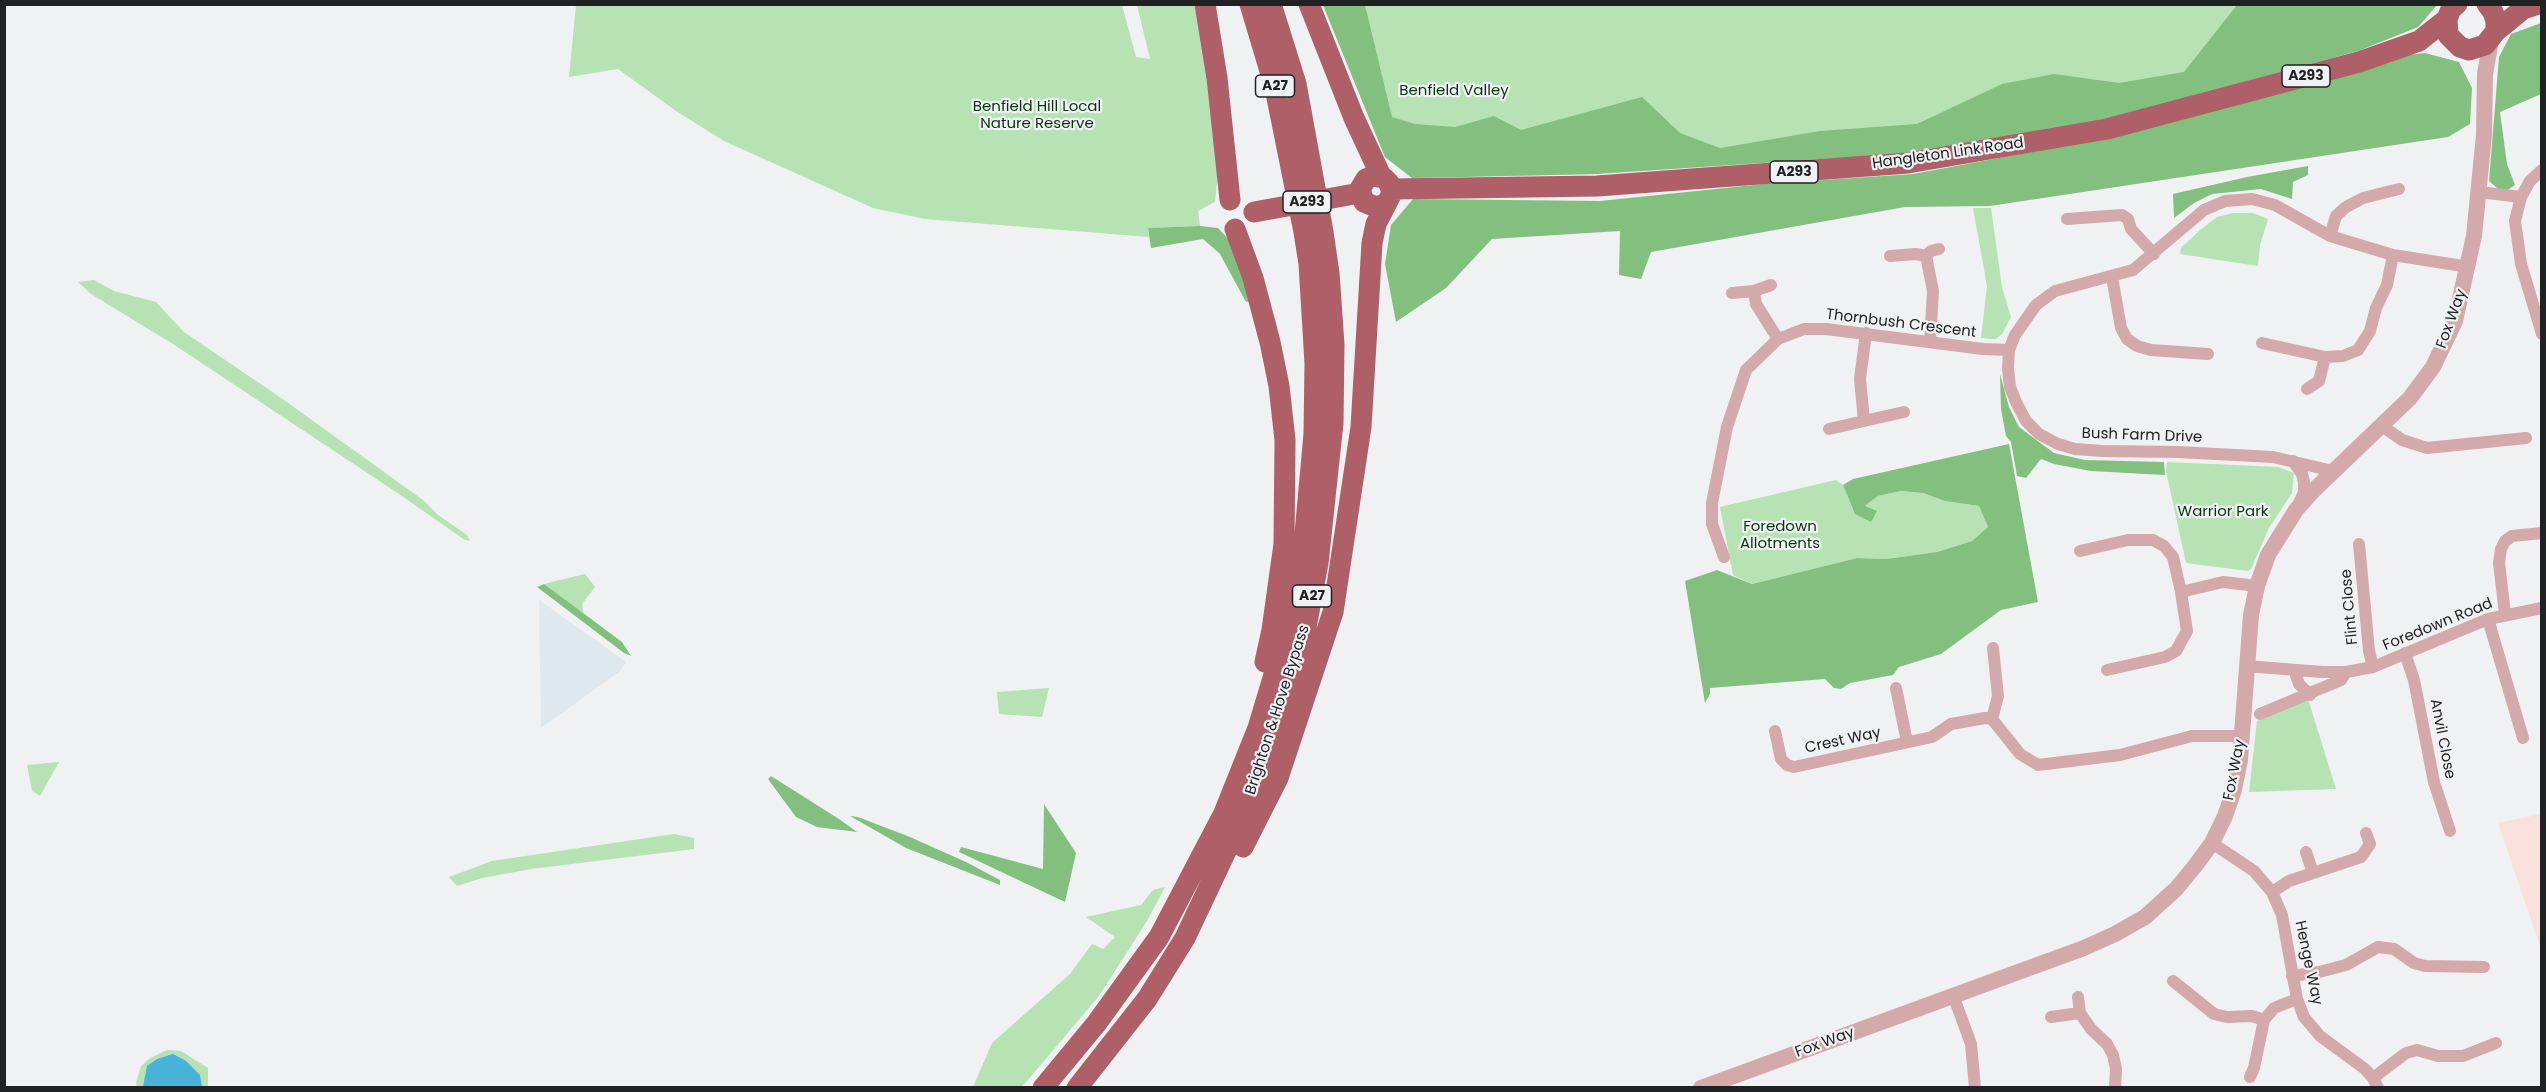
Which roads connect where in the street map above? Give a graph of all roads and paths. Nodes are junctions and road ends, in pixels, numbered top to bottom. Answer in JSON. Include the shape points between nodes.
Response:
{"nodes":[{"id":1,"x":1205,"y":4,"type":"edge"},
{"id":2,"x":1250,"y":4,"type":"edge"},
{"id":3,"x":1271,"y":4,"type":"edge"},
{"id":4,"x":1309,"y":4,"type":"edge"},
{"id":5,"x":2487,"y":5,"type":"edge"},
{"id":6,"x":2530,"y":7,"type":"edge"},
{"id":7,"x":2452,"y":9,"type":"edge"},
{"id":8,"x":2494,"y":35,"type":"junction"},
{"id":9,"x":2419,"y":41,"type":"junction"},
{"id":10,"x":2461,"y":45,"type":"junction"},
{"id":11,"x":2485,"y":75,"type":"junction"},
{"id":12,"x":1302,"y":169,"type":"junction"},
{"id":13,"x":2541,"y":170,"type":"edge"},
{"id":14,"x":2399,"y":189,"type":"dead end"},
{"id":15,"x":1386,"y":190,"type":"junction"},
{"id":16,"x":2479,"y":192,"type":"junction"},
{"id":17,"x":2521,"y":196,"type":"junction"},
{"id":18,"x":1230,"y":200,"type":"junction"},
{"id":19,"x":1254,"y":212,"type":"junction"},
{"id":20,"x":2067,"y":219,"type":"dead end"},
{"id":21,"x":1235,"y":229,"type":"junction"},
{"id":22,"x":1314,"y":232,"type":"junction"},
{"id":23,"x":2330,"y":236,"type":"junction"},
{"id":24,"x":1939,"y":249,"type":"dead end"},
{"id":25,"x":2154,"y":254,"type":"junction"},
{"id":26,"x":2393,"y":255,"type":"junction"},
{"id":27,"x":1890,"y":256,"type":"dead end"},
{"id":28,"x":1926,"y":256,"type":"junction"},
{"id":29,"x":2469,"y":267,"type":"junction"},
{"id":30,"x":2112,"y":277,"type":"junction"},
{"id":31,"x":1771,"y":285,"type":"dead end"},
{"id":32,"x":1754,"y":291,"type":"junction"},
{"id":33,"x":1732,"y":293,"type":"dead end"},
{"id":34,"x":1866,"y":333,"type":"junction"},
{"id":35,"x":2541,"y":334,"type":"edge"},
{"id":36,"x":1778,"y":339,"type":"junction"},
{"id":37,"x":1930,"y":342,"type":"junction"},
{"id":38,"x":2262,"y":342,"type":"dead end"},
{"id":39,"x":2009,"y":351,"type":"junction"},
{"id":40,"x":2208,"y":354,"type":"dead end"},
{"id":41,"x":2325,"y":357,"type":"junction"},
{"id":42,"x":2307,"y":389,"type":"dead end"},
{"id":43,"x":1904,"y":412,"type":"dead end"},
{"id":44,"x":1864,"y":421,"type":"junction"},
{"id":45,"x":2382,"y":426,"type":"junction"},
{"id":46,"x":1829,"y":429,"type":"dead end"},
{"id":47,"x":2526,"y":438,"type":"dead end"},
{"id":48,"x":2293,"y":461,"type":"junction"},
{"id":49,"x":2333,"y":471,"type":"junction"},
{"id":50,"x":2296,"y":510,"type":"junction"},
{"id":51,"x":2541,"y":533,"type":"edge"},
{"id":52,"x":2359,"y":544,"type":"dead end"},
{"id":53,"x":2080,"y":551,"type":"dead end"},
{"id":54,"x":1724,"y":557,"type":"dead end"},
{"id":55,"x":2257,"y":586,"type":"junction"},
{"id":56,"x":2181,"y":592,"type":"junction"},
{"id":57,"x":2541,"y":608,"type":"edge"},
{"id":58,"x":2505,"y":614,"type":"junction"},
{"id":59,"x":2488,"y":619,"type":"junction"},
{"id":60,"x":1993,"y":648,"type":"dead end"},
{"id":61,"x":2405,"y":653,"type":"junction"},
{"id":62,"x":2246,"y":666,"type":"junction"},
{"id":63,"x":2373,"y":667,"type":"junction"},
{"id":64,"x":2107,"y":670,"type":"dead end"},
{"id":65,"x":2295,"y":670,"type":"junction"},
{"id":66,"x":2346,"y":672,"type":"junction"},
{"id":67,"x":1896,"y":688,"type":"dead end"},
{"id":68,"x":2310,"y":695,"type":"junction"},
{"id":69,"x":2260,"y":714,"type":"dead end"},
{"id":70,"x":1992,"y":719,"type":"junction"},
{"id":71,"x":1775,"y":731,"type":"dead end"},
{"id":72,"x":2242,"y":736,"type":"junction"},
{"id":73,"x":2523,"y":738,"type":"dead end"},
{"id":74,"x":1907,"y":742,"type":"junction"},
{"id":75,"x":1224,"y":813,"type":"junction"},
{"id":76,"x":2450,"y":831,"type":"dead end"},
{"id":77,"x":2366,"y":833,"type":"dead end"},
{"id":78,"x":2212,"y":843,"type":"junction"},
{"id":79,"x":2306,"y":852,"type":"dead end"},
{"id":80,"x":2313,"y":873,"type":"junction"},
{"id":81,"x":2272,"y":892,"type":"junction"},
{"id":82,"x":1185,"y":938,"type":"junction"},
{"id":83,"x":2484,"y":967,"type":"dead end"},
{"id":84,"x":2292,"y":976,"type":"junction"},
{"id":85,"x":2173,"y":981,"type":"dead end"},
{"id":86,"x":1953,"y":995,"type":"junction"},
{"id":87,"x":2078,"y":997,"type":"dead end"},
{"id":88,"x":2297,"y":999,"type":"junction"},
{"id":89,"x":2080,"y":1013,"type":"junction"},
{"id":90,"x":2051,"y":1017,"type":"dead end"},
{"id":91,"x":2264,"y":1020,"type":"junction"},
{"id":92,"x":2496,"y":1043,"type":"dead end"},
{"id":93,"x":2250,"y":1077,"type":"dead end"},
{"id":94,"x":2376,"y":1083,"type":"edge"},
{"id":95,"x":1043,"y":1088,"type":"edge"},
{"id":96,"x":1077,"y":1088,"type":"edge"},
{"id":97,"x":1701,"y":1088,"type":"edge"},
{"id":98,"x":1975,"y":1088,"type":"edge"},
{"id":99,"x":2115,"y":1088,"type":"edge"}],
"edges":[{"from":1,"to":18,"type":"highway"},
{"from":2,"to":12,"type":"highway","name":"Brighton & Hove Bypass","number":"A27"},
{"from":3,"to":12,"type":"highway","name":"Brighton & Hove Bypass","number":"A27","via":[[1296,84]]},
{"from":4,"to":15,"type":"highway"},
{"from":5,"to":6,"type":"highway"},
{"from":5,"to":8,"type":"highway","via":[[2496,21]]},
{"from":6,"to":8,"type":"highway"},
{"from":7,"to":9,"type":"highway","name":"Hangleton Link Road","number":"A293"},
{"from":7,"to":10,"type":"highway","via":[[2448,35]]},
{"from":8,"to":10,"type":"highway","via":[[2485,45]]},
{"from":8,"to":11,"type":"street","name":"Fox Way"},
{"from":9,"to":10,"type":"highway","name":"Hangleton Link Road","number":"A293"},
{"from":9,"to":15,"type":"highway","name":"Hangleton Link Road","number":"A293","via":[[2359,62],[2107,129],[1908,163],[1597,186]]},
{"from":10,"to":11,"type":"street"},
{"from":11,"to":16,"type":"street","name":"Fox Way"},
{"from":12,"to":22,"type":"highway","name":"Brighton & Hove Bypass","number":"A27"},
{"from":13,"to":17,"type":"street"},
{"from":14,"to":23,"type":"street","via":[[2363,198],[2346,207],[2336,216]]},
{"from":15,"to":19,"type":"highway","number":"A293","via":[[1376,207],[1364,202],[1360,192]]},
{"from":15,"to":82,"type":"highway","number":"A27","via":[[1372,243],[1361,427],[1333,612],[1278,778],[1231,869]]},
{"from":16,"to":17,"type":"street"},
{"from":16,"to":29,"type":"street","name":"Fox Way"},
{"from":17,"to":35,"type":"street","via":[[2515,220],[2521,264]]},
{"from":18,"to":19,"type":"highway","via":[[1245,200]]},
{"from":18,"to":21,"type":"highway","via":[[1223,217]]},
{"from":19,"to":21,"type":"highway","via":[[1249,225]]},
{"from":20,"to":25,"type":"street","via":[[2122,214]]},
{"from":21,"to":75,"type":"highway","number":"A27","via":[[1264,316],[1279,386],[1285,440],[1286,516],[1272,630],[1246,743]]},
{"from":22,"to":75,"type":"highway","name":"Brighton & Hove Bypass","number":"A27","via":[[1309,264],[1315,363],[1314,435],[1304,545],[1288,628],[1258,728]]},
{"from":22,"to":82,"type":"highway","name":"Brighton & Hove Bypass","number":"A27","via":[[1331,310],[1334,393],[1331,463],[1318,563],[1304,638],[1252,796]]},
{"from":23,"to":25,"type":"street","name":"Bush Farm Drive","via":[[2275,205],[2252,199],[2225,201],[2204,210]]},
{"from":23,"to":26,"type":"street","name":"Bush Farm Drive"},
{"from":24,"to":28,"type":"street"},
{"from":25,"to":30,"type":"street","name":"Bush Farm Drive","via":[[2133,270]]},
{"from":26,"to":29,"type":"street","name":"Bush Farm Drive"},
{"from":26,"to":41,"type":"street","via":[[2387,285],[2370,331],[2358,350]]},
{"from":27,"to":28,"type":"street"},
{"from":28,"to":37,"type":"street","via":[[1933,291]]},
{"from":29,"to":45,"type":"street","name":"Fox Way","via":[[2455,321],[2441,353],[2410,398]]},
{"from":30,"to":39,"type":"street","name":"Bush Farm Drive","via":[[2055,291],[2023,321]]},
{"from":30,"to":40,"type":"street","via":[[2121,327],[2127,339],[2151,350]]},
{"from":31,"to":32,"type":"street"},
{"from":32,"to":33,"type":"street"},
{"from":32,"to":36,"type":"street","via":[[1756,304]]},
{"from":34,"to":36,"type":"street","name":"Thornbush Crescent","via":[[1804,329]]},
{"from":34,"to":37,"type":"street","name":"Thornbush Crescent"},
{"from":34,"to":44,"type":"street","via":[[1860,379]]},
{"from":36,"to":54,"type":"street","name":"Thornbush Crescent","via":[[1746,370],[1723,443],[1712,524]]},
{"from":37,"to":39,"type":"street","name":"Thornbush Crescent"},
{"from":38,"to":41,"type":"street"},
{"from":39,"to":48,"type":"street","name":"Bush Farm Drive","via":[[2010,387],[2026,421],[2058,444],[2075,449]]},
{"from":41,"to":42,"type":"street","via":[[2319,381]]},
{"from":43,"to":44,"type":"street"},
{"from":44,"to":46,"type":"street"},
{"from":45,"to":47,"type":"street","via":[[2402,440],[2427,448]]},
{"from":45,"to":49,"type":"street","name":"Fox Way"},
{"from":48,"to":49,"type":"street","name":"Bush Farm Drive"},
{"from":48,"to":50,"type":"street","via":[[2304,482]]},
{"from":49,"to":50,"type":"street","name":"Fox Way"},
{"from":50,"to":55,"type":"street","name":"Fox Way","via":[[2268,555]]},
{"from":51,"to":58,"type":"street","via":[[2512,536],[2501,549]]},
{"from":52,"to":63,"type":"street","name":"Flint Close"},
{"from":53,"to":56,"type":"street","via":[[2128,540],[2153,540],[2173,557]]},
{"from":55,"to":56,"type":"street","via":[[2223,582]]},
{"from":55,"to":62,"type":"street","name":"Fox Way"},
{"from":56,"to":64,"type":"street","via":[[2187,631],[2176,651]]},
{"from":57,"to":58,"type":"street","name":"Foredown Road"},
{"from":58,"to":59,"type":"street","name":"Foredown Road"},
{"from":59,"to":61,"type":"street","name":"Foredown Road"},
{"from":59,"to":73,"type":"street"},
{"from":60,"to":70,"type":"street","via":[[1998,696]]},
{"from":61,"to":63,"type":"street","name":"Foredown Road"},
{"from":61,"to":76,"type":"street","name":"Anvil Close","via":[[2415,680],[2434,782]]},
{"from":62,"to":65,"type":"street","name":"Foredown Road"},
{"from":62,"to":72,"type":"street","name":"Fox Way"},
{"from":63,"to":66,"type":"street","name":"Foredown Road"},
{"from":65,"to":66,"type":"street","name":"Foredown Road"},
{"from":65,"to":68,"type":"street","via":[[2299,684]]},
{"from":66,"to":68,"type":"street","name":"Foredown Road","via":[[2341,680]]},
{"from":67,"to":74,"type":"street"},
{"from":68,"to":69,"type":"street","name":"Foredown Road"},
{"from":70,"to":72,"type":"street","via":[[2020,754],[2038,765],[2120,755],[2192,736]]},
{"from":70,"to":74,"type":"street","name":"Crest Way","via":[[1951,724],[1932,737]]},
{"from":71,"to":74,"type":"street","name":"Crest Way","via":[[1780,759],[1794,767]]},
{"from":72,"to":78,"type":"street","name":"Fox Way","via":[[2234,789]]},
{"from":75,"to":95,"type":"highway","name":"Brighton & Hove Bypass","number":"A27","via":[[1159,937],[1096,1024]]},
{"from":77,"to":80,"type":"street","via":[[2370,844],[2358,858]]},
{"from":78,"to":81,"type":"street","name":"Henge Way","via":[[2254,871]]},
{"from":78,"to":86,"type":"street","name":"Fox Way","via":[[2176,889],[2145,917],[2084,948]]},
{"from":79,"to":80,"type":"street"},
{"from":80,"to":81,"type":"street"},
{"from":81,"to":84,"type":"street","name":"Henge Way","via":[[2282,915]]},
{"from":82,"to":96,"type":"highway","name":"Brighton & Hove Bypass","number":"A27","via":[[1147,999]]},
{"from":83,"to":84,"type":"street","via":[[2425,966],[2394,949],[2378,947],[2346,965]]},
{"from":84,"to":88,"type":"street","name":"Henge Way"},
{"from":85,"to":91,"type":"street","via":[[2214,1014]]},
{"from":86,"to":97,"type":"street","name":"Fox Way"},
{"from":86,"to":98,"type":"street","via":[[1971,1044]]},
{"from":87,"to":89,"type":"street"},
{"from":88,"to":91,"type":"street","via":[[2274,1008]]},
{"from":88,"to":94,"type":"street","name":"Henge Way","via":[[2304,1017],[2320,1036]]},
{"from":89,"to":90,"type":"street"},
{"from":89,"to":99,"type":"street","via":[[2113,1055]]},
{"from":91,"to":93,"type":"street"},
{"from":92,"to":94,"type":"street","via":[[2463,1056],[2438,1056],[2417,1050],[2406,1053]]}]}
